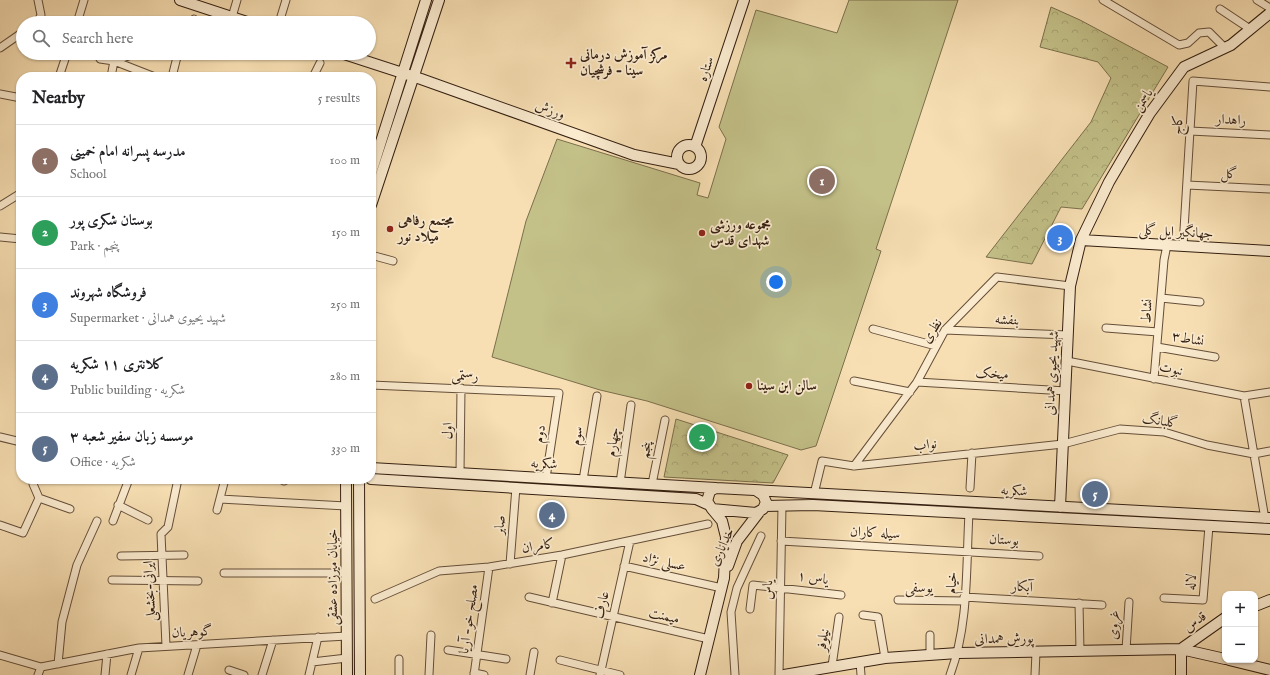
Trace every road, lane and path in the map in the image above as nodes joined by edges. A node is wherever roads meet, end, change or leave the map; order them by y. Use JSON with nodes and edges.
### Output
{"nodes":[{"id":1,"x":38,"y":0,"type":"edge"},
{"id":2,"x":84,"y":0,"type":"edge"},
{"id":3,"x":180,"y":0,"type":"edge"},
{"id":4,"x":237,"y":0,"type":"edge"},
{"id":5,"x":286,"y":0,"type":"edge"},
{"id":6,"x":426,"y":0,"type":"edge"},
{"id":7,"x":439,"y":0,"type":"edge"},
{"id":8,"x":744,"y":0,"type":"edge"},
{"id":9,"x":1257,"y":0,"type":"edge"},
{"id":10,"x":1108,"y":1,"type":"edge"},
{"id":11,"x":1270,"y":8,"type":"edge"},
{"id":12,"x":1220,"y":9,"type":"dead end"},
{"id":13,"x":1270,"y":13,"type":"edge"},
{"id":14,"x":40,"y":16,"type":"edge"},
{"id":15,"x":79,"y":16,"type":"edge"},
{"id":16,"x":229,"y":16,"type":"edge"},
{"id":17,"x":232,"y":16,"type":"edge"},
{"id":18,"x":281,"y":16,"type":"edge"},
{"id":19,"x":1250,"y":29,"type":"junction"},
{"id":20,"x":16,"y":36,"type":"edge"},
{"id":21,"x":0,"y":45,"type":"edge"},
{"id":22,"x":1225,"y":48,"type":"junction"},
{"id":23,"x":65,"y":60,"type":"edge"},
{"id":24,"x":107,"y":60,"type":"edge"},
{"id":25,"x":117,"y":60,"type":"edge"},
{"id":26,"x":176,"y":60,"type":"edge"},
{"id":27,"x":363,"y":60,"type":"edge"},
{"id":28,"x":114,"y":61,"type":"junction"},
{"id":29,"x":320,"y":63,"type":"dead end"},
{"id":30,"x":381,"y":66,"type":"junction"},
{"id":31,"x":61,"y":72,"type":"edge"},
{"id":32,"x":112,"y":72,"type":"edge"},
{"id":33,"x":142,"y":72,"type":"edge"},
{"id":34,"x":173,"y":72,"type":"edge"},
{"id":35,"x":316,"y":72,"type":"edge"},
{"id":36,"x":403,"y":73,"type":"junction"},
{"id":37,"x":413,"y":77,"type":"junction"},
{"id":38,"x":1270,"y":87,"type":"edge"},
{"id":39,"x":0,"y":94,"type":"edge"},
{"id":40,"x":16,"y":97,"type":"edge"},
{"id":41,"x":393,"y":103,"type":"junction"},
{"id":42,"x":1190,"y":131,"type":"junction"},
{"id":43,"x":1270,"y":135,"type":"edge"},
{"id":44,"x":376,"y":145,"type":"edge"},
{"id":45,"x":696,"y":146,"type":"junction"},
{"id":46,"x":679,"y":164,"type":"junction"},
{"id":47,"x":1187,"y":185,"type":"junction"},
{"id":48,"x":1270,"y":189,"type":"edge"},
{"id":49,"x":376,"y":190,"type":"edge"},
{"id":50,"x":16,"y":196,"type":"edge"},
{"id":51,"x":0,"y":206,"type":"edge"},
{"id":52,"x":0,"y":237,"type":"edge"},
{"id":53,"x":16,"y":239,"type":"edge"},
{"id":54,"x":1081,"y":240,"type":"junction"},
{"id":55,"x":1166,"y":245,"type":"junction"},
{"id":56,"x":1183,"y":246,"type":"junction"},
{"id":57,"x":1270,"y":251,"type":"edge"},
{"id":58,"x":376,"y":256,"type":"edge"},
{"id":59,"x":393,"y":261,"type":"dead end"},
{"id":60,"x":1070,"y":286,"type":"junction"},
{"id":61,"x":1161,"y":298,"type":"junction"},
{"id":62,"x":1200,"y":302,"type":"dead end"},
{"id":63,"x":1106,"y":328,"type":"dead end"},
{"id":64,"x":873,"y":329,"type":"dead end"},
{"id":65,"x":944,"y":330,"type":"junction"},
{"id":66,"x":1158,"y":332,"type":"junction"},
{"id":67,"x":1068,"y":335,"type":"junction"},
{"id":68,"x":936,"y":346,"type":"junction"},
{"id":69,"x":1157,"y":347,"type":"junction"},
{"id":70,"x":1215,"y":357,"type":"dead end"},
{"id":71,"x":1067,"y":361,"type":"junction"},
{"id":72,"x":1154,"y":378,"type":"junction"},
{"id":73,"x":854,"y":381,"type":"dead end"},
{"id":74,"x":917,"y":382,"type":"junction"},
{"id":75,"x":376,"y":385,"type":"edge"},
{"id":76,"x":461,"y":388,"type":"junction"},
{"id":77,"x":1066,"y":391,"type":"junction"},
{"id":78,"x":910,"y":392,"type":"junction"},
{"id":79,"x":1270,"y":392,"type":"edge"},
{"id":80,"x":559,"y":393,"type":"joint"},
{"id":81,"x":597,"y":396,"type":"dead end"},
{"id":82,"x":1244,"y":396,"type":"junction"},
{"id":83,"x":631,"y":405,"type":"dead end"},
{"id":84,"x":665,"y":420,"type":"dead end"},
{"id":85,"x":0,"y":437,"type":"edge"},
{"id":86,"x":16,"y":439,"type":"edge"},
{"id":87,"x":1063,"y":444,"type":"junction"},
{"id":88,"x":1270,"y":451,"type":"edge"},
{"id":89,"x":972,"y":454,"type":"junction"},
{"id":90,"x":1254,"y":454,"type":"junction"},
{"id":91,"x":854,"y":466,"type":"junction"},
{"id":92,"x":376,"y":468,"type":"edge"},
{"id":93,"x":460,"y":473,"type":"junction"},
{"id":94,"x":546,"y":478,"type":"junction"},
{"id":95,"x":376,"y":479,"type":"edge"},
{"id":96,"x":583,"y":480,"type":"junction"},
{"id":97,"x":620,"y":483,"type":"junction"},
{"id":98,"x":33,"y":484,"type":"edge"},
{"id":99,"x":127,"y":484,"type":"edge"},
{"id":100,"x":177,"y":484,"type":"edge"},
{"id":101,"x":224,"y":484,"type":"edge"},
{"id":102,"x":346,"y":484,"type":"edge"},
{"id":103,"x":359,"y":484,"type":"edge"},
{"id":104,"x":652,"y":484,"type":"junction"},
{"id":105,"x":516,"y":487,"type":"junction"},
{"id":106,"x":716,"y":488,"type":"junction"},
{"id":107,"x":970,"y":488,"type":"dead end"},
{"id":108,"x":757,"y":491,"type":"junction"},
{"id":109,"x":814,"y":494,"type":"junction"},
{"id":110,"x":39,"y":498,"type":"junction"},
{"id":111,"x":220,"y":499,"type":"junction"},
{"id":112,"x":118,"y":505,"type":"junction"},
{"id":113,"x":782,"y":505,"type":"junction"},
{"id":114,"x":346,"y":506,"type":"junction"},
{"id":115,"x":710,"y":507,"type":"junction"},
{"id":116,"x":1060,"y":507,"type":"junction"},
{"id":117,"x":70,"y":509,"type":"dead end"},
{"id":118,"x":762,"y":509,"type":"junction"},
{"id":119,"x":218,"y":510,"type":"dead end"},
{"id":120,"x":969,"y":513,"type":"junction"},
{"id":121,"x":1267,"y":518,"type":"edge"},
{"id":122,"x":148,"y":520,"type":"dead end"},
{"id":123,"x":97,"y":521,"type":"dead end"},
{"id":124,"x":113,"y":521,"type":"dead end"},
{"id":125,"x":708,"y":524,"type":"dead end"},
{"id":126,"x":0,"y":525,"type":"edge"},
{"id":127,"x":1209,"y":526,"type":"junction"},
{"id":128,"x":1270,"y":529,"type":"edge"},
{"id":129,"x":761,"y":536,"type":"dead end"},
{"id":130,"x":630,"y":541,"type":"junction"},
{"id":131,"x":782,"y":541,"type":"junction"},
{"id":132,"x":967,"y":551,"type":"junction"},
{"id":133,"x":184,"y":555,"type":"dead end"},
{"id":134,"x":562,"y":555,"type":"junction"},
{"id":135,"x":121,"y":556,"type":"dead end"},
{"id":136,"x":161,"y":556,"type":"junction"},
{"id":137,"x":1039,"y":556,"type":"dead end"},
{"id":138,"x":510,"y":564,"type":"junction"},
{"id":139,"x":624,"y":566,"type":"junction"},
{"id":140,"x":489,"y":567,"type":"junction"},
{"id":141,"x":224,"y":572,"type":"dead end"},
{"id":142,"x":347,"y":573,"type":"junction"},
{"id":143,"x":112,"y":580,"type":"dead end"},
{"id":144,"x":162,"y":580,"type":"junction"},
{"id":145,"x":198,"y":581,"type":"dead end"},
{"id":146,"x":723,"y":583,"type":"junction"},
{"id":147,"x":781,"y":587,"type":"junction"},
{"id":148,"x":841,"y":596,"type":"dead end"},
{"id":149,"x":529,"y":597,"type":"dead end"},
{"id":150,"x":375,"y":598,"type":"dead end"},
{"id":151,"x":1164,"y":598,"type":"dead end"},
{"id":152,"x":964,"y":599,"type":"junction"},
{"id":153,"x":898,"y":600,"type":"dead end"},
{"id":154,"x":1270,"y":600,"type":"edge"},
{"id":155,"x":1129,"y":602,"type":"dead end"},
{"id":156,"x":552,"y":603,"type":"junction"},
{"id":157,"x":1079,"y":603,"type":"junction"},
{"id":158,"x":1102,"y":605,"type":"dead end"},
{"id":159,"x":1258,"y":605,"type":"edge"},
{"id":160,"x":750,"y":610,"type":"dead end"},
{"id":161,"x":862,"y":615,"type":"dead end"},
{"id":162,"x":613,"y":617,"type":"junction"},
{"id":163,"x":839,"y":617,"type":"dead end"},
{"id":164,"x":1222,"y":620,"type":"edge"},
{"id":165,"x":431,"y":635,"type":"dead end"},
{"id":166,"x":930,"y":635,"type":"dead end"},
{"id":167,"x":347,"y":636,"type":"junction"},
{"id":168,"x":318,"y":637,"type":"junction"},
{"id":169,"x":709,"y":639,"type":"junction"},
{"id":170,"x":273,"y":640,"type":"junction"},
{"id":171,"x":197,"y":645,"type":"junction"},
{"id":172,"x":166,"y":646,"type":"junction"},
{"id":173,"x":139,"y":648,"type":"junction"},
{"id":174,"x":1181,"y":649,"type":"junction"},
{"id":175,"x":448,"y":650,"type":"dead end"},
{"id":176,"x":1126,"y":650,"type":"junction"},
{"id":177,"x":1080,"y":651,"type":"junction"},
{"id":178,"x":534,"y":652,"type":"dead end"},
{"id":179,"x":1036,"y":652,"type":"junction"},
{"id":180,"x":106,"y":654,"type":"junction"},
{"id":181,"x":958,"y":654,"type":"junction"},
{"id":182,"x":0,"y":655,"type":"edge"},
{"id":183,"x":477,"y":655,"type":"junction"},
{"id":184,"x":930,"y":655,"type":"junction"},
{"id":185,"x":347,"y":658,"type":"junction"},
{"id":186,"x":885,"y":658,"type":"junction"},
{"id":187,"x":1222,"y":658,"type":"edge"},
{"id":188,"x":399,"y":659,"type":"dead end"},
{"id":189,"x":506,"y":659,"type":"dead end"},
{"id":190,"x":560,"y":660,"type":"dead end"},
{"id":191,"x":312,"y":662,"type":"junction"},
{"id":192,"x":860,"y":662,"type":"junction"},
{"id":193,"x":1241,"y":663,"type":"edge"},
{"id":194,"x":58,"y":664,"type":"junction"},
{"id":195,"x":832,"y":666,"type":"junction"},
{"id":196,"x":41,"y":667,"type":"junction"},
{"id":197,"x":229,"y":670,"type":"dead end"},
{"id":198,"x":1270,"y":670,"type":"edge"},
{"id":199,"x":601,"y":672,"type":"edge"},
{"id":200,"x":702,"y":672,"type":"edge"},
{"id":201,"x":474,"y":674,"type":"edge"},
{"id":202,"x":38,"y":675,"type":"edge"},
{"id":203,"x":105,"y":675,"type":"edge"},
{"id":204,"x":131,"y":675,"type":"edge"},
{"id":205,"x":188,"y":675,"type":"edge"},
{"id":206,"x":244,"y":675,"type":"edge"},
{"id":207,"x":262,"y":675,"type":"edge"},
{"id":208,"x":309,"y":675,"type":"edge"},
{"id":209,"x":346,"y":675,"type":"edge"},
{"id":210,"x":360,"y":675,"type":"edge"},
{"id":211,"x":399,"y":675,"type":"edge"},
{"id":212,"x":429,"y":675,"type":"edge"},
{"id":213,"x":484,"y":675,"type":"edge"},
{"id":214,"x":530,"y":675,"type":"edge"},
{"id":215,"x":620,"y":675,"type":"edge"},
{"id":216,"x":736,"y":675,"type":"edge"},
{"id":217,"x":779,"y":675,"type":"edge"},
{"id":218,"x":784,"y":675,"type":"edge"},
{"id":219,"x":861,"y":675,"type":"edge"},
{"id":220,"x":950,"y":675,"type":"edge"},
{"id":221,"x":1035,"y":675,"type":"edge"},
{"id":222,"x":1181,"y":675,"type":"edge"}],
"edges":[{"from":1,"to":14,"type":"street"},
{"from":2,"to":15,"type":"street"},
{"from":3,"to":16,"type":"main road"},
{"from":4,"to":17,"type":"street"},
{"from":5,"to":18,"type":"street"},
{"from":6,"to":36,"type":"main road"},
{"from":7,"to":37,"type":"main road"},
{"from":8,"to":45,"type":"main road","name":"ستاره"},
{"from":9,"to":11,"type":"street"},
{"from":10,"to":22,"type":"street"},
{"from":12,"to":19,"type":"street"},
{"from":13,"to":19,"type":"main road","name":"یاسمن"},
{"from":19,"to":22,"type":"main road","name":"یاسمن"},
{"from":20,"to":21,"type":"street"},
{"from":22,"to":54,"type":"main road","name":"یاسمن"},
{"from":23,"to":31,"type":"street"},
{"from":24,"to":28,"type":"street"},
{"from":25,"to":28,"type":"street"},
{"from":26,"to":34,"type":"street"},
{"from":27,"to":30,"type":"main road","name":"ورزش"},
{"from":28,"to":32,"type":"street"},
{"from":28,"to":33,"type":"street"},
{"from":29,"to":35,"type":"street"},
{"from":30,"to":36,"type":"main road","name":"ورزش"},
{"from":30,"to":41,"type":"main road"},
{"from":36,"to":37,"type":"main road","name":"ورزش"},
{"from":36,"to":41,"type":"main road"},
{"from":37,"to":46,"type":"main road","name":"ورزش"},
{"from":37,"to":49,"type":"main road"},
{"from":38,"to":42,"type":"street","name":"کاج"},
{"from":39,"to":40,"type":"street"},
{"from":41,"to":44,"type":"main road"},
{"from":42,"to":43,"type":"street","name":"راهدار"},
{"from":42,"to":47,"type":"street","name":"کاج"},
{"from":45,"to":46,"type":"main road"},
{"from":45,"to":46,"type":"main road"},
{"from":47,"to":48,"type":"street","name":"گل"},
{"from":47,"to":56,"type":"street","name":"کاج"},
{"from":50,"to":51,"type":"street"},
{"from":52,"to":53,"type":"street"},
{"from":54,"to":55,"type":"main road","name":"جهانگیر ایل گلی"},
{"from":54,"to":60,"type":"main road","name":"شهید یحیوی همدانی"},
{"from":55,"to":56,"type":"main road","name":"جهانگیر ایل گلی"},
{"from":55,"to":61,"type":"street","name":"نشاط"},
{"from":56,"to":57,"type":"main road","name":"جهانگیر ایل گلی"},
{"from":58,"to":59,"type":"street"},
{"from":60,"to":65,"type":"street","name":"نظری"},
{"from":60,"to":67,"type":"main road","name":"شهید یحیوی همدانی"},
{"from":61,"to":62,"type":"street"},
{"from":61,"to":66,"type":"street","name":"نشاط"},
{"from":63,"to":66,"type":"street"},
{"from":64,"to":68,"type":"street"},
{"from":65,"to":67,"type":"street","name":"بنفشه"},
{"from":65,"to":68,"type":"street","name":"نظری"},
{"from":66,"to":69,"type":"street","name":"نشاط"},
{"from":67,"to":71,"type":"main road","name":"شهید یحیوی همدانی"},
{"from":68,"to":74,"type":"street","name":"نظری"},
{"from":69,"to":70,"type":"street","name":"نشاط۳"},
{"from":69,"to":72,"type":"street","name":"نشاط"},
{"from":71,"to":72,"type":"street","name":"نبوت"},
{"from":71,"to":77,"type":"main road","name":"شهید یحیوی همدانی"},
{"from":72,"to":82,"type":"street","name":"نبوت"},
{"from":73,"to":78,"type":"street"},
{"from":74,"to":77,"type":"street","name":"میخک"},
{"from":74,"to":78,"type":"street","name":"نظری"},
{"from":75,"to":76,"type":"street","name":"رستمی"},
{"from":76,"to":80,"type":"street","name":"رستمی"},
{"from":76,"to":93,"type":"street","name":"اول"},
{"from":77,"to":87,"type":"main road","name":"شهید یحیوی همدانی"},
{"from":78,"to":91,"type":"street","name":"نظری"},
{"from":79,"to":82,"type":"street","name":"نبوت"},
{"from":80,"to":94,"type":"street","name":"دوم"},
{"from":81,"to":96,"type":"street","name":"سوم"},
{"from":82,"to":90,"type":"street"},
{"from":83,"to":97,"type":"street","name":"چهارم"},
{"from":84,"to":104,"type":"street","name":"پنجم"},
{"from":85,"to":86,"type":"street"},
{"from":87,"to":89,"type":"street","name":"نواب"},
{"from":87,"to":90,"type":"street","name":"گلبانگ"},
{"from":87,"to":116,"type":"main road","name":"شهید یحیوی همدانی"},
{"from":88,"to":90,"type":"street"},
{"from":89,"to":91,"type":"street","name":"نواب"},
{"from":89,"to":107,"type":"street"},
{"from":90,"to":121,"type":"street"},
{"from":91,"to":109,"type":"street","name":"نواب"},
{"from":92,"to":93,"type":"main road","name":"شکریه"},
{"from":93,"to":94,"type":"main road","name":"شکریه"},
{"from":94,"to":96,"type":"main road","name":"شکریه"},
{"from":95,"to":105,"type":"main road","name":"شکریه"},
{"from":96,"to":97,"type":"main road","name":"شکریه"},
{"from":97,"to":104,"type":"main road","name":"شکریه"},
{"from":98,"to":110,"type":"street"},
{"from":99,"to":112,"type":"street"},
{"from":100,"to":136,"type":"street","name":"ایرانی-بخشعلی"},
{"from":101,"to":111,"type":"street"},
{"from":102,"to":114,"type":"main road","name":"خیابان میرزاده عشقی"},
{"from":103,"to":210,"type":"main road","name":"خیابان میرزاده عشقی"},
{"from":104,"to":106,"type":"main road","name":"شکریه"},
{"from":105,"to":115,"type":"main road","name":"شکریه"},
{"from":105,"to":138,"type":"street","name":"صابر"},
{"from":106,"to":108,"type":"main road","name":"شکریه"},
{"from":106,"to":115,"type":"main road"},
{"from":108,"to":109,"type":"main road","name":"شکریه"},
{"from":108,"to":118,"type":"main road"},
{"from":109,"to":116,"type":"main road","name":"شکریه"},
{"from":110,"to":117,"type":"street"},
{"from":110,"to":126,"type":"street"},
{"from":111,"to":114,"type":"street"},
{"from":111,"to":119,"type":"street"},
{"from":112,"to":122,"type":"street"},
{"from":112,"to":124,"type":"street"},
{"from":113,"to":118,"type":"main road","name":"شکریه"},
{"from":113,"to":120,"type":"main road","name":"شکریه"},
{"from":113,"to":131,"type":"street","name":"یاس"},
{"from":114,"to":142,"type":"main road","name":"خیابان میرزاده عشقی"},
{"from":115,"to":118,"type":"main road","name":"شکریه"},
{"from":115,"to":146,"type":"main road","name":"خدایاری"},
{"from":116,"to":121,"type":"main road","name":"شکریه"},
{"from":118,"to":146,"type":"main road","name":"خدایاری"},
{"from":120,"to":127,"type":"main road","name":"شکریه"},
{"from":120,"to":132,"type":"street","name":"خیام"},
{"from":123,"to":194,"type":"street"},
{"from":125,"to":130,"type":"street","name":"کامران"},
{"from":127,"to":128,"type":"main road","name":"شکریه"},
{"from":127,"to":151,"type":"street","name":"لاله"},
{"from":129,"to":216,"type":"street"},
{"from":130,"to":134,"type":"street","name":"کامران"},
{"from":130,"to":139,"type":"street","name":"عارف"},
{"from":131,"to":132,"type":"street","name":"سیله کاران"},
{"from":131,"to":147,"type":"street","name":"یاس"},
{"from":132,"to":137,"type":"street","name":"بوستان"},
{"from":132,"to":152,"type":"street","name":"خیام"},
{"from":133,"to":136,"type":"street"},
{"from":134,"to":138,"type":"street","name":"کامران"},
{"from":134,"to":156,"type":"street"},
{"from":135,"to":136,"type":"street"},
{"from":136,"to":144,"type":"street","name":"ایرانی-بخشعلی"},
{"from":138,"to":140,"type":"street","name":"کامران"},
{"from":139,"to":146,"type":"street","name":"عسلی نژاد"},
{"from":139,"to":162,"type":"street","name":"عارف"},
{"from":140,"to":150,"type":"street","name":"کامران"},
{"from":140,"to":183,"type":"street","name":"مصلح خو- آریا"},
{"from":141,"to":142,"type":"street"},
{"from":142,"to":167,"type":"main road","name":"خیابان میرزاده عشقی"},
{"from":143,"to":144,"type":"street"},
{"from":144,"to":145,"type":"street"},
{"from":144,"to":172,"type":"street","name":"ایرانی-بخشعلی"},
{"from":146,"to":169,"type":"main road"},
{"from":147,"to":148,"type":"street","name":"یاس ۱"},
{"from":147,"to":160,"type":"street","name":"یاس ۱"},
{"from":147,"to":217,"type":"street","name":"یاس"},
{"from":149,"to":156,"type":"street","name":"میمنت"},
{"from":152,"to":153,"type":"street","name":"یوسفی"},
{"from":152,"to":157,"type":"street","name":"آبکار"},
{"from":152,"to":181,"type":"street","name":"خیام"},
{"from":154,"to":159,"type":"main road"},
{"from":155,"to":176,"type":"street","name":"غروی"},
{"from":156,"to":162,"type":"street","name":"میمنت"},
{"from":157,"to":158,"type":"street","name":"آبکار"},
{"from":157,"to":177,"type":"street"},
{"from":161,"to":186,"type":"street"},
{"from":162,"to":169,"type":"street","name":"میمنت"},
{"from":162,"to":199,"type":"street","name":"عارف"},
{"from":163,"to":195,"type":"street","name":"نیلوفر"},
{"from":164,"to":174,"type":"main road","name":"قدس"},
{"from":165,"to":212,"type":"street"},
{"from":166,"to":184,"type":"street"},
{"from":167,"to":168,"type":"street","name":"گوهریان"},
{"from":167,"to":185,"type":"main road","name":"خیابان میرزاده عشقی"},
{"from":168,"to":170,"type":"street","name":"گوهریان"},
{"from":168,"to":191,"type":"street"},
{"from":169,"to":200,"type":"main road"},
{"from":170,"to":171,"type":"street","name":"گوهریان"},
{"from":170,"to":207,"type":"street"},
{"from":171,"to":172,"type":"street","name":"گوهریان"},
{"from":171,"to":205,"type":"street"},
{"from":172,"to":173,"type":"street","name":"گوهریان"},
{"from":173,"to":180,"type":"street","name":"گوهریان"},
{"from":173,"to":204,"type":"street"},
{"from":174,"to":176,"type":"main road","name":"پورش همدانی"},
{"from":174,"to":187,"type":"main road","name":"پورش همدانی"},
{"from":174,"to":222,"type":"main road"},
{"from":175,"to":183,"type":"street"},
{"from":176,"to":177,"type":"main road","name":"پورش همدانی"},
{"from":177,"to":179,"type":"main road","name":"پورش همدانی"},
{"from":178,"to":214,"type":"street"},
{"from":179,"to":181,"type":"main road","name":"پورش همدانی"},
{"from":179,"to":221,"type":"street"},
{"from":180,"to":194,"type":"street","name":"گوهریان"},
{"from":180,"to":203,"type":"street"},
{"from":181,"to":184,"type":"main road","name":"پورش همدانی"},
{"from":181,"to":220,"type":"street","name":"خیام"},
{"from":182,"to":196,"type":"street","name":"گوهریان"},
{"from":183,"to":189,"type":"street"},
{"from":183,"to":201,"type":"street","name":"مصلح خو- آریا"},
{"from":184,"to":186,"type":"main road","name":"پورش همدانی"},
{"from":185,"to":191,"type":"street"},
{"from":185,"to":209,"type":"main road","name":"خیابان میرزاده عشقی"},
{"from":186,"to":192,"type":"main road","name":"پورش همدانی"},
{"from":188,"to":211,"type":"street"},
{"from":190,"to":199,"type":"street"},
{"from":191,"to":208,"type":"street"},
{"from":192,"to":195,"type":"main road","name":"پورش همدانی"},
{"from":192,"to":219,"type":"street"},
{"from":193,"to":198,"type":"main road"},
{"from":194,"to":196,"type":"street","name":"گوهریان"},
{"from":195,"to":218,"type":"main road","name":"پورش همدانی"},
{"from":196,"to":202,"type":"street"},
{"from":197,"to":206,"type":"street"},
{"from":199,"to":215,"type":"street"},
{"from":201,"to":213,"type":"street"}]}
